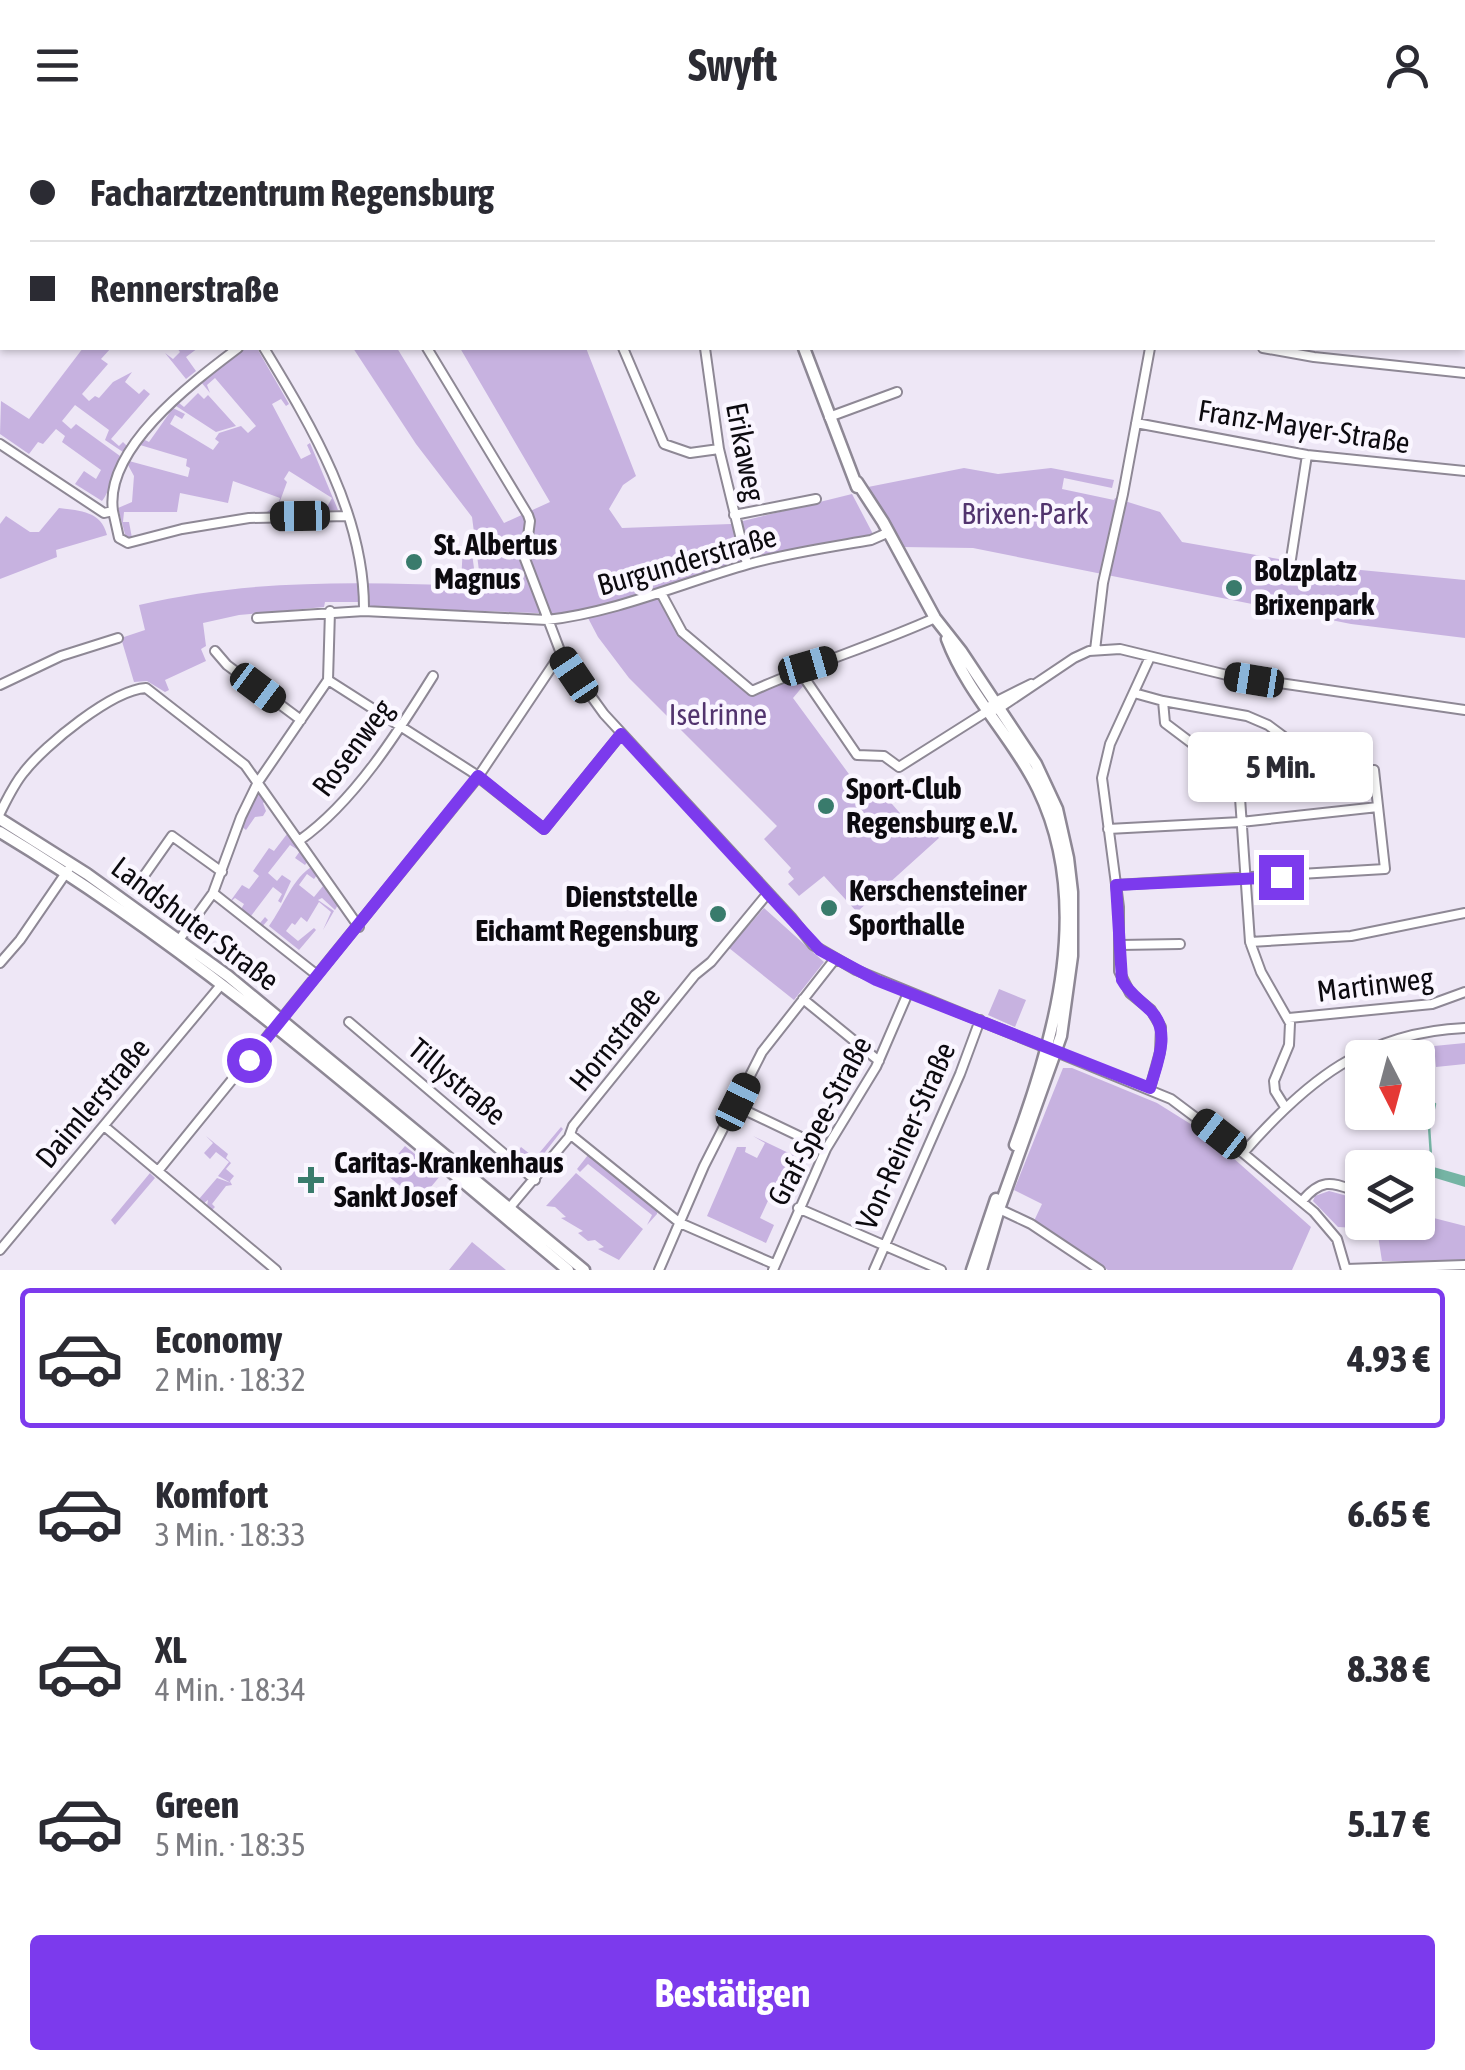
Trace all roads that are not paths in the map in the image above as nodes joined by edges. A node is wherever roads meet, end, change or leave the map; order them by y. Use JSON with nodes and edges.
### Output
{"nodes":[{"id":1,"x":236,"y":350,"type":"edge"},
{"id":2,"x":265,"y":350,"type":"edge"},
{"id":3,"x":428,"y":350,"type":"edge"},
{"id":4,"x":624,"y":350,"type":"edge"},
{"id":5,"x":705,"y":350,"type":"edge"},
{"id":6,"x":805,"y":350,"type":"edge"},
{"id":7,"x":1150,"y":350,"type":"edge"},
{"id":8,"x":1274,"y":350,"type":"edge"},
{"id":9,"x":1465,"y":373,"type":"edge"},
{"id":10,"x":897,"y":392,"type":"dead end"},
{"id":11,"x":829,"y":416,"type":"junction"},
{"id":12,"x":1136,"y":423,"type":"junction"},
{"id":13,"x":0,"y":444,"type":"edge"},
{"id":14,"x":720,"y":449,"type":"junction"},
{"id":15,"x":1307,"y":455,"type":"junction"},
{"id":16,"x":1465,"y":471,"type":"edge"},
{"id":17,"x":816,"y":499,"type":"dead end"},
{"id":18,"x":113,"y":511,"type":"junction"},
{"id":19,"x":734,"y":515,"type":"junction"},
{"id":20,"x":348,"y":516,"type":"junction"},
{"id":21,"x":887,"y":533,"type":"junction"},
{"id":22,"x":1291,"y":559,"type":"dead end"},
{"id":23,"x":747,"y":564,"type":"junction"},
{"id":24,"x":661,"y":593,"type":"junction"},
{"id":25,"x":364,"y":610,"type":"junction"},
{"id":26,"x":330,"y":611,"type":"junction"},
{"id":27,"x":257,"y":618,"type":"dead end"},
{"id":28,"x":935,"y":618,"type":"junction"},
{"id":29,"x":547,"y":620,"type":"junction"},
{"id":30,"x":118,"y":638,"type":"dead end"},
{"id":31,"x":1095,"y":650,"type":"junction"},
{"id":32,"x":215,"y":651,"type":"dead end"},
{"id":33,"x":562,"y":656,"type":"junction"},
{"id":34,"x":1150,"y":657,"type":"junction"},
{"id":35,"x":799,"y":670,"type":"junction"},
{"id":36,"x":433,"y":676,"type":"dead end"},
{"id":37,"x":328,"y":680,"type":"junction"},
{"id":38,"x":0,"y":684,"type":"edge"},
{"id":39,"x":1134,"y":693,"type":"junction"},
{"id":40,"x":1163,"y":701,"type":"junction"},
{"id":41,"x":992,"y":708,"type":"junction"},
{"id":42,"x":1465,"y":710,"type":"edge"},
{"id":43,"x":301,"y":720,"type":"junction"},
{"id":44,"x":401,"y":726,"type":"junction"},
{"id":45,"x":621,"y":734,"type":"junction"},
{"id":46,"x":1238,"y":768,"type":"junction"},
{"id":47,"x":1374,"y":770,"type":"dead end"},
{"id":48,"x":478,"y":776,"type":"junction"},
{"id":49,"x":258,"y":782,"type":"junction"},
{"id":50,"x":1378,"y":807,"type":"junction"},
{"id":51,"x":0,"y":816,"type":"edge"},
{"id":52,"x":1241,"y":822,"type":"junction"},
{"id":53,"x":1108,"y":829,"type":"junction"},
{"id":54,"x":0,"y":832,"type":"edge"},
{"id":55,"x":300,"y":840,"type":"junction"},
{"id":56,"x":69,"y":868,"type":"junction"},
{"id":57,"x":222,"y":872,"type":"junction"},
{"id":58,"x":141,"y":880,"type":"dead end"},
{"id":59,"x":1246,"y":880,"type":"junction"},
{"id":60,"x":1116,"y":885,"type":"junction"},
{"id":61,"x":212,"y":893,"type":"junction"},
{"id":62,"x":768,"y":893,"type":"junction"},
{"id":63,"x":1465,"y":913,"type":"edge"},
{"id":64,"x":359,"y":927,"type":"junction"},
{"id":65,"x":179,"y":940,"type":"junction"},
{"id":66,"x":1250,"y":942,"type":"junction"},
{"id":67,"x":1180,"y":944,"type":"dead end"},
{"id":68,"x":1120,"y":945,"type":"junction"},
{"id":69,"x":835,"y":958,"type":"junction"},
{"id":70,"x":0,"y":963,"type":"edge"},
{"id":71,"x":317,"y":975,"type":"junction"},
{"id":72,"x":221,"y":985,"type":"junction"},
{"id":73,"x":1465,"y":992,"type":"edge"},
{"id":74,"x":908,"y":993,"type":"junction"},
{"id":75,"x":803,"y":999,"type":"junction"},
{"id":76,"x":1289,"y":1018,"type":"junction"},
{"id":77,"x":980,"y":1020,"type":"junction"},
{"id":78,"x":349,"y":1022,"type":"dead end"},
{"id":79,"x":277,"y":1025,"type":"junction"},
{"id":80,"x":1465,"y":1028,"type":"edge"},
{"id":81,"x":1053,"y":1049,"type":"junction"},
{"id":82,"x":879,"y":1061,"type":"junction"},
{"id":83,"x":1150,"y":1088,"type":"junction"},
{"id":84,"x":736,"y":1106,"type":"junction"},
{"id":85,"x":1285,"y":1107,"type":"junction"},
{"id":86,"x":104,"y":1126,"type":"junction"},
{"id":87,"x":572,"y":1135,"type":"junction"},
{"id":88,"x":826,"y":1149,"type":"junction"},
{"id":89,"x":1244,"y":1152,"type":"junction"},
{"id":90,"x":158,"y":1171,"type":"junction"},
{"id":91,"x":535,"y":1180,"type":"junction"},
{"id":92,"x":1345,"y":1189,"type":"edge"},
{"id":93,"x":1302,"y":1201,"type":"junction"},
{"id":94,"x":798,"y":1208,"type":"junction"},
{"id":95,"x":999,"y":1209,"type":"junction"},
{"id":96,"x":506,"y":1212,"type":"junction"},
{"id":97,"x":680,"y":1223,"type":"junction"},
{"id":98,"x":883,"y":1245,"type":"junction"},
{"id":99,"x":0,"y":1250,"type":"edge"},
{"id":100,"x":263,"y":1259,"type":"junction"},
{"id":101,"x":1465,"y":1265,"type":"edge"},
{"id":102,"x":774,"y":1267,"type":"edge"},
{"id":103,"x":1346,"y":1269,"type":"edge"},
{"id":104,"x":254,"y":1270,"type":"edge"},
{"id":105,"x":276,"y":1270,"type":"edge"},
{"id":106,"x":568,"y":1270,"type":"edge"},
{"id":107,"x":584,"y":1270,"type":"edge"},
{"id":108,"x":659,"y":1270,"type":"edge"},
{"id":109,"x":874,"y":1270,"type":"edge"},
{"id":110,"x":941,"y":1270,"type":"edge"},
{"id":111,"x":972,"y":1270,"type":"edge"},
{"id":112,"x":982,"y":1270,"type":"edge"},
{"id":113,"x":1100,"y":1270,"type":"edge"}],
"edges":[{"from":1,"to":18,"type":"street"},
{"from":2,"to":20,"type":"street"},
{"from":3,"to":29,"type":"street"},
{"from":4,"to":14,"type":"street"},
{"from":5,"to":14,"type":"street","name":"Erikaweg"},
{"from":6,"to":11,"type":"street"},
{"from":7,"to":12,"type":"street"},
{"from":8,"to":9,"type":"street"},
{"from":10,"to":11,"type":"street"},
{"from":11,"to":21,"type":"street"},
{"from":12,"to":15,"type":"street","name":"Franz-Mayer-Straße"},
{"from":12,"to":31,"type":"street"},
{"from":13,"to":18,"type":"street"},
{"from":14,"to":19,"type":"street","name":"Erikaweg"},
{"from":15,"to":16,"type":"street","name":"Franz-Mayer-Straße"},
{"from":15,"to":22,"type":"street"},
{"from":17,"to":19,"type":"street"},
{"from":18,"to":20,"type":"street"},
{"from":19,"to":23,"type":"street","name":"Erikaweg"},
{"from":20,"to":25,"type":"street"},
{"from":21,"to":23,"type":"street","name":"Burgunderstraße"},
{"from":21,"to":28,"type":"street"},
{"from":23,"to":24,"type":"street","name":"Burgunderstraße"},
{"from":24,"to":29,"type":"street","name":"Burgunderstraße"},
{"from":24,"to":35,"type":"street"},
{"from":25,"to":26,"type":"street","name":"Burgunderstraße"},
{"from":25,"to":29,"type":"street","name":"Burgunderstraße"},
{"from":26,"to":27,"type":"street","name":"Burgunderstraße"},
{"from":26,"to":37,"type":"street"},
{"from":28,"to":35,"type":"street"},
{"from":28,"to":41,"type":"street"},
{"from":29,"to":33,"type":"street"},
{"from":30,"to":38,"type":"street"},
{"from":31,"to":34,"type":"street"},
{"from":31,"to":41,"type":"street"},
{"from":32,"to":43,"type":"street"},
{"from":33,"to":45,"type":"street"},
{"from":33,"to":48,"type":"street"},
{"from":34,"to":39,"type":"street"},
{"from":34,"to":42,"type":"street"},
{"from":35,"to":41,"type":"street"},
{"from":36,"to":44,"type":"street","name":"Rosenweg"},
{"from":37,"to":43,"type":"street"},
{"from":37,"to":44,"type":"street"},
{"from":39,"to":40,"type":"street"},
{"from":39,"to":53,"type":"street"},
{"from":40,"to":46,"type":"street"},
{"from":40,"to":46,"type":"street"},
{"from":41,"to":81,"type":"street"},
{"from":43,"to":49,"type":"street"},
{"from":44,"to":48,"type":"street"},
{"from":44,"to":55,"type":"street","name":"Rosenweg"},
{"from":45,"to":48,"type":"street"},
{"from":45,"to":62,"type":"street"},
{"from":46,"to":52,"type":"street"},
{"from":47,"to":50,"type":"street"},
{"from":48,"to":64,"type":"street"},
{"from":49,"to":51,"type":"street"},
{"from":49,"to":55,"type":"street"},
{"from":49,"to":57,"type":"street"},
{"from":50,"to":52,"type":"street"},
{"from":50,"to":59,"type":"street"},
{"from":51,"to":56,"type":"street","name":"Landshuter Straße"},
{"from":52,"to":53,"type":"street"},
{"from":52,"to":59,"type":"street"},
{"from":53,"to":60,"type":"street"},
{"from":54,"to":56,"type":"street","name":"Landshuter Straße"},
{"from":55,"to":64,"type":"street"},
{"from":56,"to":65,"type":"street","name":"Landshuter Straße"},
{"from":56,"to":70,"type":"street"},
{"from":56,"to":72,"type":"street","name":"Landshuter Straße"},
{"from":57,"to":58,"type":"street"},
{"from":57,"to":61,"type":"street"},
{"from":59,"to":60,"type":"street"},
{"from":59,"to":66,"type":"street"},
{"from":60,"to":68,"type":"street"},
{"from":61,"to":65,"type":"street"},
{"from":61,"to":71,"type":"street"},
{"from":62,"to":69,"type":"street"},
{"from":62,"to":87,"type":"street","name":"Hornstraße"},
{"from":63,"to":66,"type":"street"},
{"from":64,"to":71,"type":"street"},
{"from":65,"to":79,"type":"street","name":"Landshuter Straße"},
{"from":66,"to":76,"type":"street"},
{"from":67,"to":68,"type":"street"},
{"from":68,"to":83,"type":"street"},
{"from":69,"to":74,"type":"street"},
{"from":69,"to":75,"type":"street"},
{"from":71,"to":79,"type":"street"},
{"from":72,"to":79,"type":"street","name":"Landshuter Straße"},
{"from":72,"to":86,"type":"street","name":"Daimlerstraße"},
{"from":73,"to":76,"type":"street","name":"Martinweg"},
{"from":74,"to":77,"type":"street"},
{"from":74,"to":82,"type":"street","name":"Graf-Spee-Straße"},
{"from":75,"to":82,"type":"street"},
{"from":75,"to":84,"type":"street"},
{"from":76,"to":85,"type":"street"},
{"from":77,"to":81,"type":"street"},
{"from":77,"to":98,"type":"street","name":"Von-Reiner-Straße"},
{"from":78,"to":91,"type":"street","name":"Tillystraße"},
{"from":79,"to":90,"type":"street"},
{"from":79,"to":96,"type":"street","name":"Landshuter Straße"},
{"from":80,"to":85,"type":"street"},
{"from":81,"to":83,"type":"street"},
{"from":81,"to":95,"type":"street"},
{"from":81,"to":111,"type":"street"},
{"from":82,"to":88,"type":"street","name":"Graf-Spee-Straße"},
{"from":83,"to":89,"type":"street"},
{"from":84,"to":88,"type":"street"},
{"from":84,"to":97,"type":"street"},
{"from":85,"to":89,"type":"street"},
{"from":86,"to":90,"type":"street"},
{"from":86,"to":99,"type":"street","name":"Daimlerstraße"},
{"from":87,"to":91,"type":"street","name":"Hornstraße"},
{"from":87,"to":97,"type":"street"},
{"from":88,"to":94,"type":"street","name":"Graf-Spee-Straße"},
{"from":89,"to":93,"type":"street"},
{"from":90,"to":100,"type":"street"},
{"from":91,"to":96,"type":"street","name":"Hornstraße"},
{"from":92,"to":93,"type":"street"},
{"from":93,"to":103,"type":"street"},
{"from":94,"to":98,"type":"street"},
{"from":94,"to":102,"type":"street","name":"Graf-Spee-Straße"},
{"from":95,"to":112,"type":"street"},
{"from":95,"to":113,"type":"street"},
{"from":96,"to":106,"type":"street","name":"Landshuter Straße"},
{"from":96,"to":107,"type":"street","name":"Landshuter Straße"},
{"from":97,"to":102,"type":"street"},
{"from":97,"to":108,"type":"street"},
{"from":98,"to":109,"type":"street","name":"Von-Reiner-Straße"},
{"from":98,"to":110,"type":"street"},
{"from":100,"to":104,"type":"street"},
{"from":100,"to":105,"type":"street"},
{"from":101,"to":103,"type":"street"}]}
